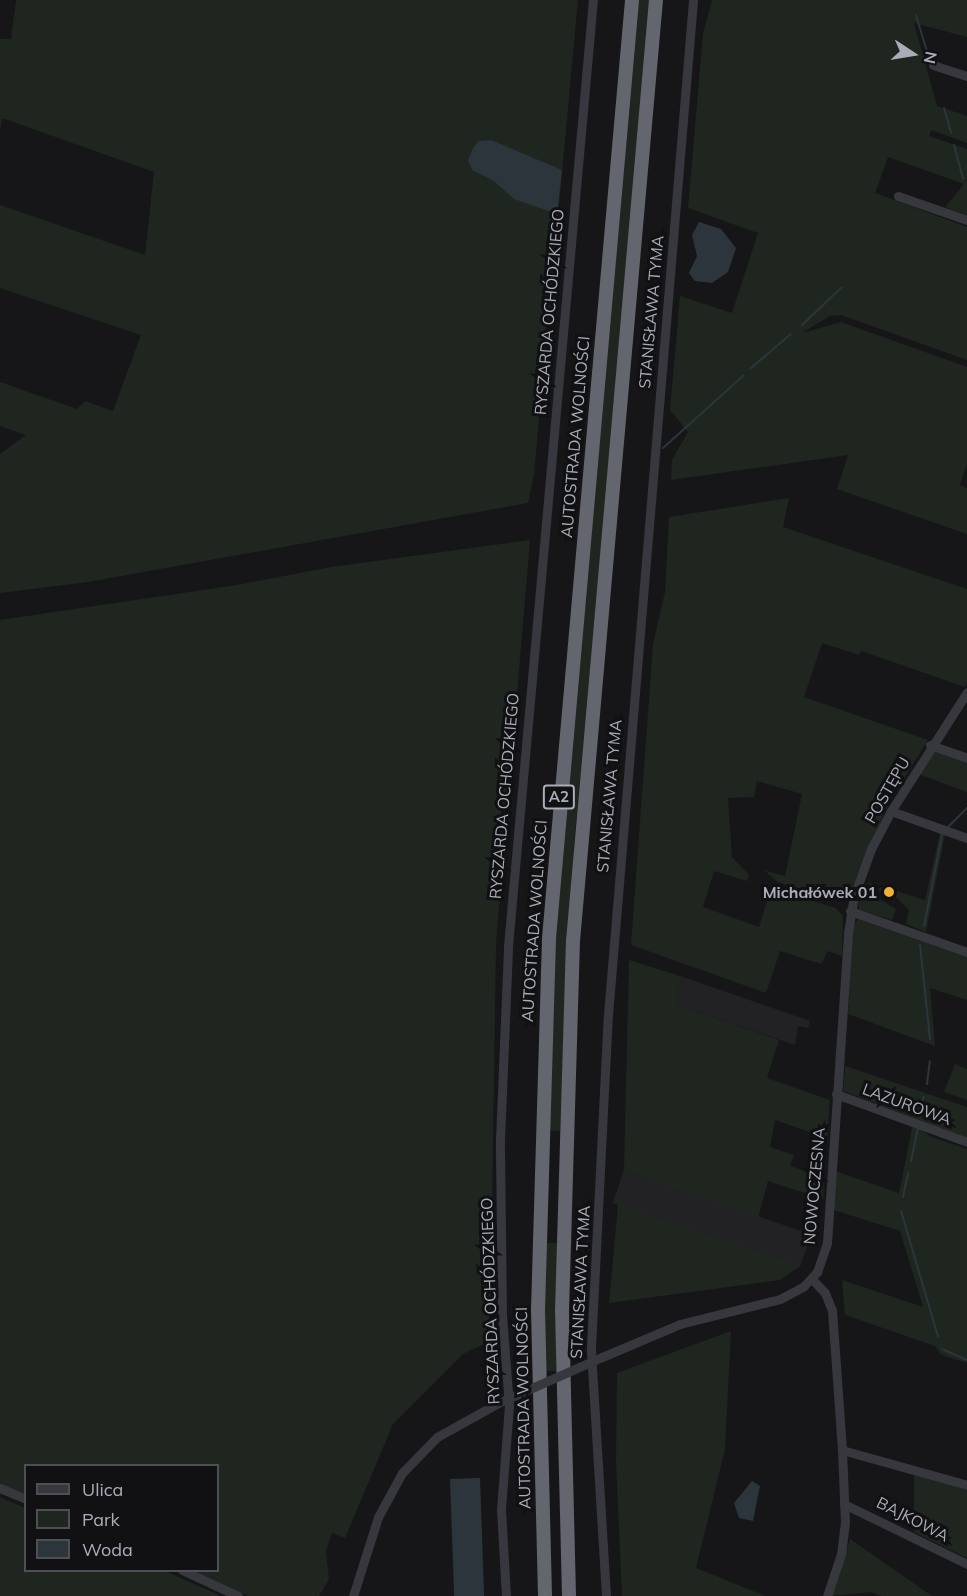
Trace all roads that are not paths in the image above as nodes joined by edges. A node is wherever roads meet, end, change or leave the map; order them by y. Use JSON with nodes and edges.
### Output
{"nodes":[{"id":1,"x":593,"y":0,"type":"edge"},
{"id":2,"x":632,"y":0,"type":"edge"},
{"id":3,"x":656,"y":0,"type":"edge"},
{"id":4,"x":693,"y":0,"type":"edge"},
{"id":5,"x":933,"y":65,"type":"dead end"},
{"id":6,"x":967,"y":76,"type":"edge"},
{"id":7,"x":898,"y":196,"type":"dead end"},
{"id":8,"x":967,"y":220,"type":"edge"},
{"id":9,"x":967,"y":692,"type":"edge"},
{"id":10,"x":930,"y":745,"type":"junction"},
{"id":11,"x":967,"y":758,"type":"edge"},
{"id":12,"x":891,"y":811,"type":"junction"},
{"id":13,"x":967,"y":838,"type":"edge"},
{"id":14,"x":850,"y":911,"type":"junction"},
{"id":15,"x":967,"y":952,"type":"edge"},
{"id":16,"x":836,"y":1094,"type":"junction"},
{"id":17,"x":967,"y":1142,"type":"edge"},
{"id":18,"x":812,"y":1279,"type":"junction"},
{"id":19,"x":842,"y":1450,"type":"junction"},
{"id":20,"x":967,"y":1485,"type":"edge"},
{"id":21,"x":0,"y":1488,"type":"edge"},
{"id":22,"x":24,"y":1498,"type":"edge"},
{"id":23,"x":844,"y":1504,"type":"junction"},
{"id":24,"x":967,"y":1564,"type":"edge"},
{"id":25,"x":186,"y":1572,"type":"edge"},
{"id":26,"x":238,"y":1596,"type":"edge"},
{"id":27,"x":353,"y":1596,"type":"edge"},
{"id":28,"x":506,"y":1596,"type":"edge"},
{"id":29,"x":544,"y":1596,"type":"edge"},
{"id":30,"x":569,"y":1596,"type":"edge"},
{"id":31,"x":606,"y":1596,"type":"edge"},
{"id":32,"x":827,"y":1596,"type":"edge"}],
"edges":[{"from":1,"to":28,"type":"street","name":"RYSZARDA OCHÓDZKIEGO"},
{"from":2,"to":29,"type":"highway","name":"AUTOSTRADA WOLNOŚCI","number":"A2"},
{"from":3,"to":30,"type":"highway","number":"A2"},
{"from":4,"to":31,"type":"street","name":"STANISŁAWA TYMA"},
{"from":5,"to":6,"type":"street"},
{"from":7,"to":8,"type":"street"},
{"from":9,"to":10,"type":"street","name":"POSTĘPU"},
{"from":10,"to":11,"type":"street"},
{"from":10,"to":12,"type":"street","name":"POSTĘPU"},
{"from":12,"to":13,"type":"street"},
{"from":12,"to":14,"type":"street","name":"POSTĘPU"},
{"from":14,"to":15,"type":"street"},
{"from":14,"to":16,"type":"street","name":"NOWOCZESNA"},
{"from":16,"to":17,"type":"street","name":"LAZUROWA"},
{"from":16,"to":18,"type":"street","name":"NOWOCZESNA"},
{"from":18,"to":19,"type":"street"},
{"from":18,"to":27,"type":"street","bridge":true},
{"from":19,"to":20,"type":"street"},
{"from":19,"to":23,"type":"street"},
{"from":21,"to":22,"type":"street"},
{"from":23,"to":24,"type":"street","name":"BAJKOWA"},
{"from":23,"to":32,"type":"street"},
{"from":25,"to":26,"type":"street"}]}
